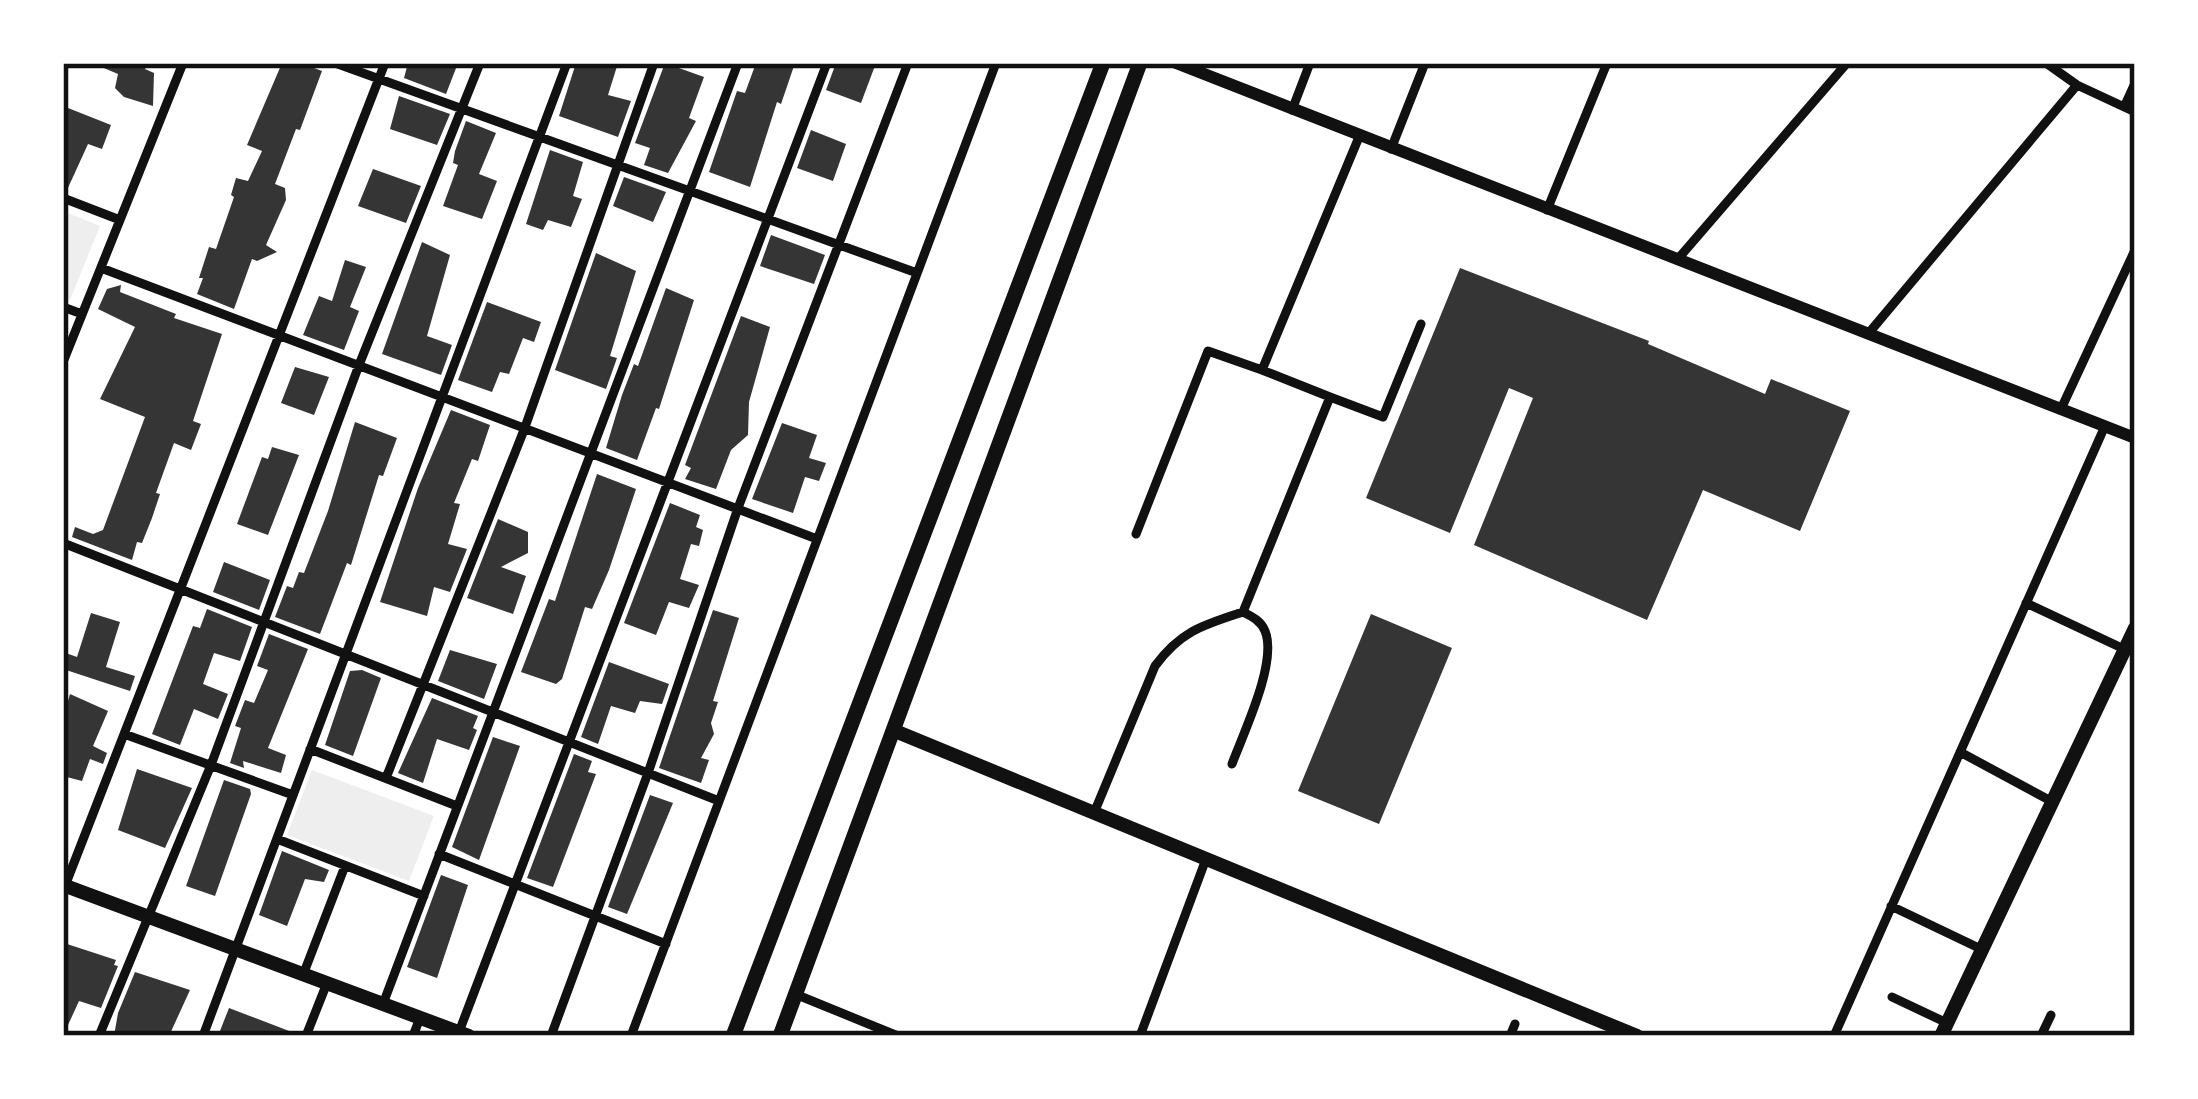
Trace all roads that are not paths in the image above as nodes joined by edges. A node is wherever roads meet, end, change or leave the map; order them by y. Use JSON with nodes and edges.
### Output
{"nodes":[{"id":1,"x":183,"y":63,"type":"edge"},
{"id":2,"x":335,"y":63,"type":"edge"},
{"id":3,"x":386,"y":63,"type":"edge"},
{"id":4,"x":480,"y":63,"type":"edge"},
{"id":5,"x":567,"y":63,"type":"edge"},
{"id":6,"x":654,"y":63,"type":"edge"},
{"id":7,"x":738,"y":63,"type":"edge"},
{"id":8,"x":827,"y":63,"type":"edge"},
{"id":9,"x":908,"y":63,"type":"edge"},
{"id":10,"x":996,"y":63,"type":"edge"},
{"id":11,"x":1140,"y":63,"type":"edge"},
{"id":12,"x":1175,"y":63,"type":"edge"},
{"id":13,"x":1310,"y":63,"type":"edge"},
{"id":14,"x":1425,"y":63,"type":"edge"},
{"id":15,"x":1607,"y":63,"type":"edge"},
{"id":16,"x":1618,"y":63,"type":"edge"},
{"id":17,"x":1847,"y":63,"type":"edge"},
{"id":18,"x":2047,"y":63,"type":"edge"},
{"id":19,"x":1100,"y":65,"type":"edge"},
{"id":20,"x":379,"y":79,"type":"junction"},
{"id":21,"x":2135,"y":83,"type":"edge"},
{"id":22,"x":1599,"y":84,"type":"junction"},
{"id":23,"x":2077,"y":85,"type":"junction"},
{"id":24,"x":2124,"y":107,"type":"junction"},
{"id":25,"x":463,"y":110,"type":"junction"},
{"id":26,"x":1292,"y":110,"type":"junction"},
{"id":27,"x":2135,"y":112,"type":"edge"},
{"id":28,"x":538,"y":136,"type":"junction"},
{"id":29,"x":1359,"y":136,"type":"junction"},
{"id":30,"x":1391,"y":149,"type":"junction"},
{"id":31,"x":616,"y":164,"type":"junction"},
{"id":32,"x":690,"y":191,"type":"junction"},
{"id":33,"x":63,"y":198,"type":"edge"},
{"id":34,"x":1547,"y":210,"type":"junction"},
{"id":35,"x":120,"y":220,"type":"junction"},
{"id":36,"x":770,"y":220,"type":"junction"},
{"id":37,"x":837,"y":244,"type":"junction"},
{"id":38,"x":2135,"y":250,"type":"edge"},
{"id":39,"x":1677,"y":260,"type":"junction"},
{"id":40,"x":100,"y":268,"type":"junction"},
{"id":41,"x":917,"y":273,"type":"junction"},
{"id":42,"x":63,"y":307,"type":"edge"},
{"id":43,"x":82,"y":314,"type":"junction"},
{"id":44,"x":1421,"y":324,"type":"dead end"},
{"id":45,"x":1868,"y":334,"type":"junction"},
{"id":46,"x":279,"y":336,"type":"junction"},
{"id":47,"x":63,"y":362,"type":"edge"},
{"id":48,"x":359,"y":365,"type":"junction"},
{"id":49,"x":1262,"y":370,"type":"junction"},
{"id":50,"x":1330,"y":397,"type":"junction"},
{"id":51,"x":440,"y":398,"type":"junction"},
{"id":52,"x":2061,"y":409,"type":"junction"},
{"id":53,"x":2105,"y":426,"type":"junction"},
{"id":54,"x":524,"y":430,"type":"junction"},
{"id":55,"x":2135,"y":438,"type":"edge"},
{"id":56,"x":590,"y":454,"type":"junction"},
{"id":57,"x":667,"y":481,"type":"junction"},
{"id":58,"x":738,"y":508,"type":"junction"},
{"id":59,"x":1136,"y":534,"type":"dead end"},
{"id":60,"x":817,"y":539,"type":"junction"},
{"id":61,"x":63,"y":542,"type":"edge"},
{"id":62,"x":181,"y":589,"type":"junction"},
{"id":63,"x":2026,"y":603,"type":"junction"},
{"id":64,"x":1244,"y":612,"type":"junction"},
{"id":65,"x":263,"y":621,"type":"junction"},
{"id":66,"x":2135,"y":628,"type":"edge"},
{"id":67,"x":2124,"y":650,"type":"junction"},
{"id":68,"x":345,"y":654,"type":"junction"},
{"id":69,"x":421,"y":684,"type":"junction"},
{"id":70,"x":493,"y":712,"type":"junction"},
{"id":71,"x":895,"y":731,"type":"junction"},
{"id":72,"x":124,"y":734,"type":"junction"},
{"id":73,"x":569,"y":742,"type":"junction"},
{"id":74,"x":310,"y":749,"type":"junction"},
{"id":75,"x":1960,"y":752,"type":"junction"},
{"id":76,"x":1232,"y":764,"type":"dead end"},
{"id":77,"x":211,"y":765,"type":"junction"},
{"id":78,"x":648,"y":773,"type":"junction"},
{"id":79,"x":386,"y":778,"type":"junction"},
{"id":80,"x":293,"y":795,"type":"junction"},
{"id":81,"x":719,"y":801,"type":"junction"},
{"id":82,"x":2051,"y":801,"type":"junction"},
{"id":83,"x":458,"y":806,"type":"junction"},
{"id":84,"x":1094,"y":813,"type":"junction"},
{"id":85,"x":277,"y":839,"type":"junction"},
{"id":86,"x":439,"y":854,"type":"junction"},
{"id":87,"x":1206,"y":859,"type":"junction"},
{"id":88,"x":345,"y":866,"type":"junction"},
{"id":89,"x":515,"y":884,"type":"junction"},
{"id":90,"x":64,"y":887,"type":"edge"},
{"id":91,"x":424,"y":896,"type":"junction"},
{"id":92,"x":1892,"y":906,"type":"junction"},
{"id":93,"x":148,"y":916,"type":"junction"},
{"id":94,"x":596,"y":916,"type":"junction"},
{"id":95,"x":666,"y":944,"type":"junction"},
{"id":96,"x":236,"y":949,"type":"junction"},
{"id":97,"x":1981,"y":949,"type":"junction"},
{"id":98,"x":303,"y":975,"type":"junction"},
{"id":99,"x":327,"y":983,"type":"junction"},
{"id":100,"x":796,"y":994,"type":"junction"},
{"id":101,"x":1892,"y":998,"type":"dead end"},
{"id":102,"x":383,"y":1004,"type":"junction"},
{"id":103,"x":2051,"y":1015,"type":"dead end"},
{"id":104,"x":420,"y":1018,"type":"junction"},
{"id":105,"x":1515,"y":1024,"type":"dead end"},
{"id":106,"x":1944,"y":1029,"type":"edge"},
{"id":107,"x":464,"y":1034,"type":"edge"},
{"id":108,"x":99,"y":1036,"type":"edge"},
{"id":109,"x":203,"y":1036,"type":"edge"},
{"id":110,"x":306,"y":1036,"type":"edge"},
{"id":111,"x":413,"y":1036,"type":"edge"},
{"id":112,"x":551,"y":1036,"type":"edge"},
{"id":113,"x":631,"y":1036,"type":"edge"},
{"id":114,"x":734,"y":1036,"type":"edge"},
{"id":115,"x":780,"y":1036,"type":"edge"},
{"id":116,"x":898,"y":1036,"type":"edge"},
{"id":117,"x":1140,"y":1036,"type":"edge"},
{"id":118,"x":1510,"y":1036,"type":"edge"},
{"id":119,"x":1637,"y":1036,"type":"edge"},
{"id":120,"x":1834,"y":1036,"type":"edge"},
{"id":121,"x":2041,"y":1036,"type":"edge"}],
"edges":[{"from":1,"to":35,"type":"street"},
{"from":2,"to":20,"type":"street"},
{"from":3,"to":20,"type":"street"},
{"from":4,"to":25,"type":"street"},
{"from":5,"to":28,"type":"street"},
{"from":6,"to":31,"type":"street"},
{"from":7,"to":32,"type":"street"},
{"from":8,"to":36,"type":"street"},
{"from":9,"to":37,"type":"street"},
{"from":10,"to":41,"type":"street"},
{"from":11,"to":71,"type":"main road"},
{"from":12,"to":26,"type":"street"},
{"from":13,"to":26,"type":"street"},
{"from":14,"to":30,"type":"street"},
{"from":15,"to":22,"type":"street"},
{"from":16,"to":22,"type":"street"},
{"from":17,"to":39,"type":"street"},
{"from":18,"to":23,"type":"street"},
{"from":19,"to":114,"type":"main road"},
{"from":20,"to":25,"type":"street"},
{"from":20,"to":46,"type":"street"},
{"from":21,"to":24,"type":"street"},
{"from":22,"to":34,"type":"street"},
{"from":23,"to":24,"type":"street"},
{"from":23,"to":45,"type":"street"},
{"from":24,"to":27,"type":"street"},
{"from":25,"to":28,"type":"street"},
{"from":25,"to":48,"type":"street"},
{"from":26,"to":29,"type":"street"},
{"from":28,"to":31,"type":"street"},
{"from":28,"to":51,"type":"street"},
{"from":29,"to":30,"type":"street"},
{"from":29,"to":49,"type":"street"},
{"from":30,"to":34,"type":"street"},
{"from":31,"to":32,"type":"street"},
{"from":31,"to":54,"type":"street"},
{"from":32,"to":36,"type":"street"},
{"from":32,"to":56,"type":"street"},
{"from":33,"to":35,"type":"street"},
{"from":34,"to":39,"type":"street"},
{"from":35,"to":40,"type":"street"},
{"from":36,"to":37,"type":"street"},
{"from":36,"to":57,"type":"street"},
{"from":37,"to":41,"type":"street"},
{"from":37,"to":58,"type":"street"},
{"from":38,"to":52,"type":"street"},
{"from":39,"to":45,"type":"street"},
{"from":40,"to":43,"type":"street"},
{"from":40,"to":46,"type":"street"},
{"from":41,"to":60,"type":"street"},
{"from":42,"to":43,"type":"street"},
{"from":43,"to":47,"type":"street"},
{"from":44,"to":50,"type":"street"},
{"from":45,"to":52,"type":"street"},
{"from":46,"to":48,"type":"street"},
{"from":46,"to":62,"type":"street"},
{"from":48,"to":51,"type":"street"},
{"from":48,"to":65,"type":"street"},
{"from":49,"to":50,"type":"street"},
{"from":49,"to":59,"type":"street"},
{"from":50,"to":64,"type":"street"},
{"from":51,"to":54,"type":"street"},
{"from":51,"to":68,"type":"street"},
{"from":52,"to":53,"type":"street"},
{"from":53,"to":55,"type":"street"},
{"from":53,"to":63,"type":"street"},
{"from":54,"to":56,"type":"street"},
{"from":54,"to":69,"type":"street"},
{"from":56,"to":57,"type":"street"},
{"from":56,"to":70,"type":"street"},
{"from":57,"to":58,"type":"street"},
{"from":57,"to":73,"type":"street"},
{"from":58,"to":60,"type":"street"},
{"from":58,"to":78,"type":"street"},
{"from":60,"to":81,"type":"street"},
{"from":61,"to":62,"type":"street"},
{"from":62,"to":65,"type":"street"},
{"from":62,"to":72,"type":"street"},
{"from":63,"to":67,"type":"street"},
{"from":63,"to":75,"type":"street"},
{"from":64,"to":76,"type":"street"},
{"from":64,"to":84,"type":"street"},
{"from":65,"to":68,"type":"street"},
{"from":65,"to":77,"type":"street"},
{"from":66,"to":67,"type":"main road"},
{"from":67,"to":82,"type":"main road"},
{"from":68,"to":69,"type":"street"},
{"from":68,"to":74,"type":"street"},
{"from":69,"to":70,"type":"street"},
{"from":69,"to":79,"type":"street"},
{"from":70,"to":73,"type":"street"},
{"from":70,"to":83,"type":"street"},
{"from":71,"to":84,"type":"main road"},
{"from":71,"to":100,"type":"main road"},
{"from":72,"to":77,"type":"street"},
{"from":72,"to":90,"type":"street"},
{"from":73,"to":78,"type":"street"},
{"from":73,"to":89,"type":"street"},
{"from":74,"to":79,"type":"street"},
{"from":74,"to":80,"type":"street"},
{"from":75,"to":82,"type":"street"},
{"from":75,"to":92,"type":"street"},
{"from":77,"to":80,"type":"street"},
{"from":77,"to":93,"type":"street"},
{"from":78,"to":81,"type":"street"},
{"from":78,"to":94,"type":"street"},
{"from":79,"to":83,"type":"street"},
{"from":80,"to":85,"type":"street"},
{"from":81,"to":95,"type":"street"},
{"from":82,"to":97,"type":"main road"},
{"from":83,"to":86,"type":"street"},
{"from":84,"to":87,"type":"main road"},
{"from":85,"to":88,"type":"street"},
{"from":85,"to":96,"type":"street"},
{"from":86,"to":89,"type":"street"},
{"from":86,"to":91,"type":"street"},
{"from":87,"to":117,"type":"street"},
{"from":87,"to":119,"type":"main road"},
{"from":88,"to":91,"type":"street"},
{"from":88,"to":98,"type":"street"},
{"from":89,"to":94,"type":"street"},
{"from":89,"to":107,"type":"street"},
{"from":90,"to":93,"type":"main road"},
{"from":91,"to":102,"type":"street"},
{"from":92,"to":97,"type":"street"},
{"from":92,"to":120,"type":"street"},
{"from":93,"to":96,"type":"main road"},
{"from":93,"to":108,"type":"street"},
{"from":94,"to":95,"type":"street"},
{"from":94,"to":112,"type":"street"},
{"from":95,"to":113,"type":"street"},
{"from":96,"to":98,"type":"main road"},
{"from":96,"to":109,"type":"street"},
{"from":97,"to":106,"type":"main road"},
{"from":98,"to":99,"type":"main road"},
{"from":99,"to":102,"type":"main road"},
{"from":99,"to":110,"type":"street"},
{"from":100,"to":115,"type":"main road"},
{"from":100,"to":116,"type":"street"},
{"from":101,"to":106,"type":"street"},
{"from":102,"to":104,"type":"main road"},
{"from":103,"to":121,"type":"street"},
{"from":104,"to":107,"type":"main road"},
{"from":104,"to":111,"type":"street"},
{"from":105,"to":118,"type":"street"}]}
